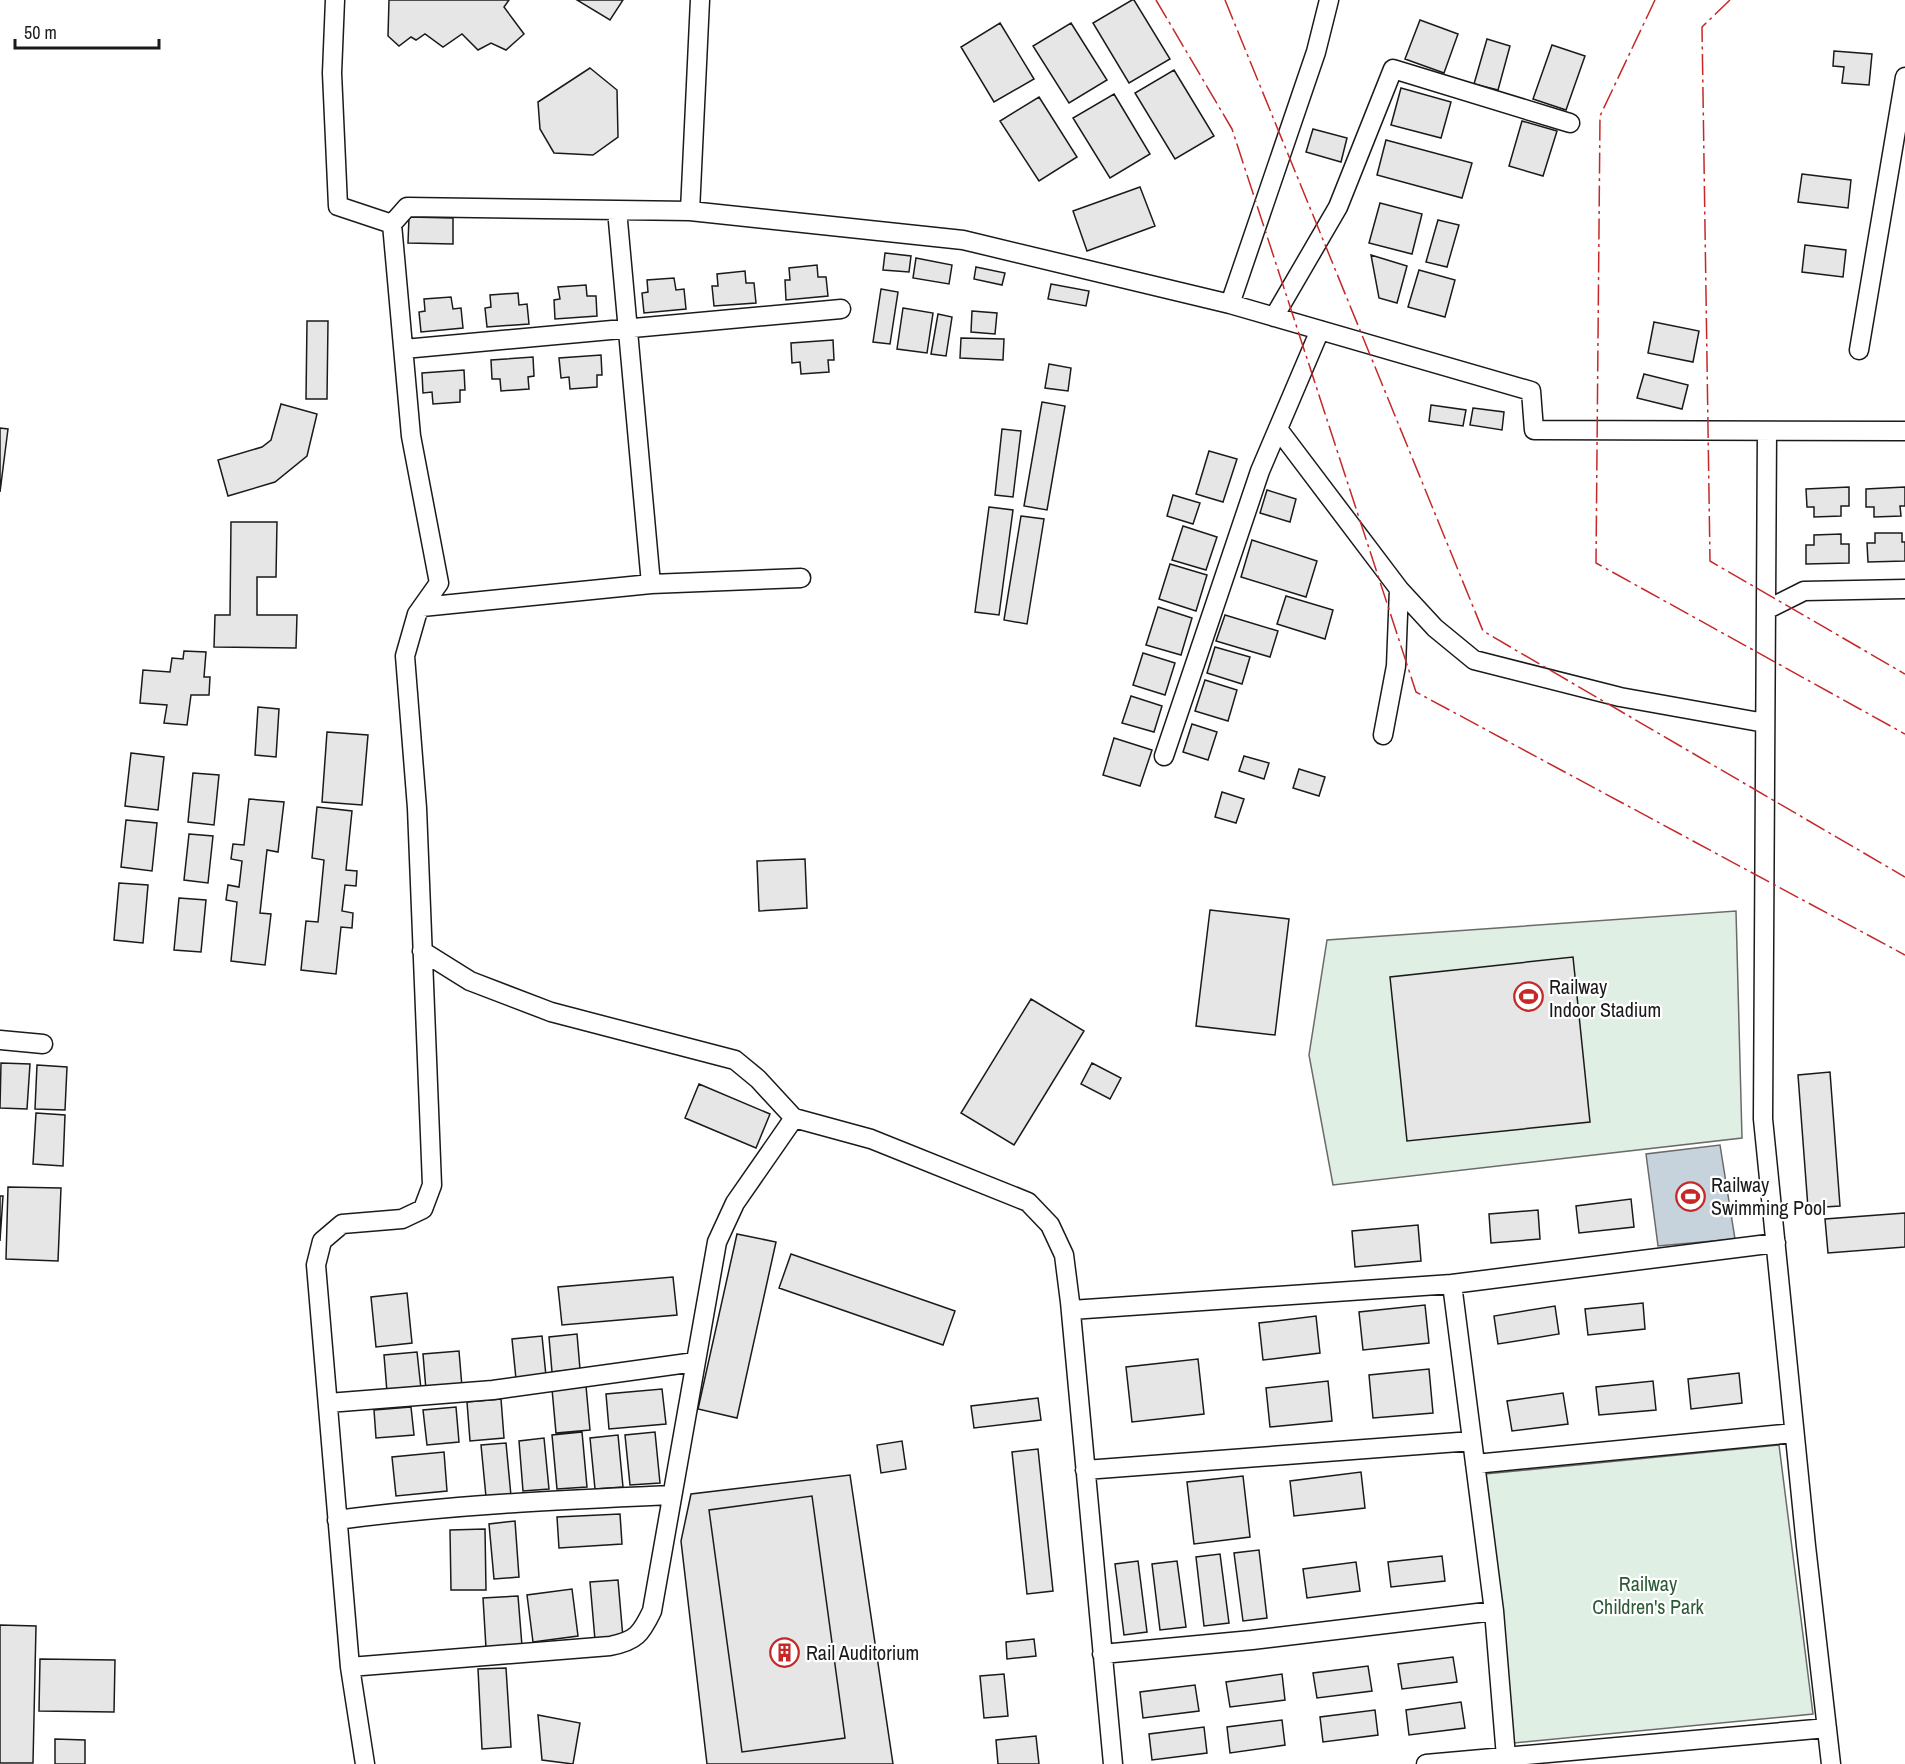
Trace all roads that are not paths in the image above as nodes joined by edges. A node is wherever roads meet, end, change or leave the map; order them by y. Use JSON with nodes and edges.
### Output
{"nodes":[{"id":1,"x":335,"y":0,"type":"edge"},
{"id":2,"x":700,"y":0,"type":"edge"},
{"id":3,"x":1329,"y":0,"type":"edge"},
{"id":4,"x":1905,"y":76,"type":"edge"},
{"id":5,"x":1570,"y":123,"type":"dead end"},
{"id":6,"x":617,"y":210,"type":"junction"},
{"id":7,"x":690,"y":211,"type":"junction"},
{"id":8,"x":392,"y":224,"type":"junction"},
{"id":9,"x":1230,"y":304,"type":"junction"},
{"id":10,"x":841,"y":309,"type":"dead end"},
{"id":11,"x":1274,"y":317,"type":"junction"},
{"id":12,"x":628,"y":329,"type":"junction"},
{"id":13,"x":1320,"y":330,"type":"junction"},
{"id":14,"x":404,"y":349,"type":"junction"},
{"id":15,"x":1859,"y":350,"type":"dead end"},
{"id":16,"x":1278,"y":429,"type":"junction"},
{"id":17,"x":1767,"y":431,"type":"junction"},
{"id":18,"x":1905,"y":431,"type":"edge"},
{"id":19,"x":801,"y":578,"type":"dead end"},
{"id":20,"x":651,"y":584,"type":"junction"},
{"id":21,"x":1400,"y":589,"type":"junction"},
{"id":22,"x":1905,"y":589,"type":"edge"},
{"id":23,"x":422,"y":607,"type":"junction"},
{"id":24,"x":1766,"y":610,"type":"junction"},
{"id":25,"x":1765,"y":723,"type":"junction"},
{"id":26,"x":1383,"y":735,"type":"dead end"},
{"id":27,"x":1164,"y":756,"type":"dead end"},
{"id":28,"x":422,"y":951,"type":"junction"},
{"id":29,"x":0,"y":1040,"type":"edge"},
{"id":30,"x":43,"y":1044,"type":"dead end"},
{"id":31,"x":794,"y":1118,"type":"junction"},
{"id":32,"x":1776,"y":1243,"type":"junction"},
{"id":33,"x":1452,"y":1284,"type":"junction"},
{"id":34,"x":1071,"y":1310,"type":"junction"},
{"id":35,"x":695,"y":1362,"type":"junction"},
{"id":36,"x":328,"y":1403,"type":"junction"},
{"id":37,"x":1794,"y":1433,"type":"junction"},
{"id":38,"x":1472,"y":1441,"type":"junction"},
{"id":39,"x":1475,"y":1464,"type":"junction"},
{"id":40,"x":1085,"y":1470,"type":"junction"},
{"id":41,"x":671,"y":1495,"type":"junction"},
{"id":42,"x":337,"y":1520,"type":"junction"},
{"id":43,"x":1494,"y":1611,"type":"junction"},
{"id":44,"x":1102,"y":1654,"type":"junction"},
{"id":45,"x":351,"y":1667,"type":"junction"},
{"id":46,"x":1827,"y":1728,"type":"junction"},
{"id":47,"x":1506,"y":1757,"type":"junction"},
{"id":48,"x":365,"y":1764,"type":"edge"},
{"id":49,"x":1113,"y":1764,"type":"edge"},
{"id":50,"x":1426,"y":1764,"type":"edge"},
{"id":51,"x":1831,"y":1764,"type":"edge"}],
"edges":[{"from":1,"to":8,"type":"street"},
{"from":2,"to":7,"type":"street"},
{"from":3,"to":9,"type":"street"},
{"from":4,"to":15,"type":"street"},
{"from":5,"to":11,"type":"street"},
{"from":6,"to":7,"type":"street"},
{"from":6,"to":8,"type":"street"},
{"from":6,"to":12,"type":"street"},
{"from":7,"to":9,"type":"street"},
{"from":8,"to":14,"type":"street"},
{"from":9,"to":11,"type":"street"},
{"from":10,"to":12,"type":"street"},
{"from":11,"to":13,"type":"street"},
{"from":12,"to":14,"type":"street"},
{"from":12,"to":20,"type":"street"},
{"from":13,"to":16,"type":"street"},
{"from":13,"to":17,"type":"street"},
{"from":14,"to":23,"type":"street"},
{"from":16,"to":21,"type":"street"},
{"from":16,"to":27,"type":"street"},
{"from":17,"to":18,"type":"street"},
{"from":17,"to":24,"type":"street"},
{"from":19,"to":20,"type":"street"},
{"from":20,"to":23,"type":"street"},
{"from":21,"to":25,"type":"street"},
{"from":21,"to":26,"type":"street"},
{"from":22,"to":24,"type":"street"},
{"from":23,"to":28,"type":"street"},
{"from":24,"to":25,"type":"street"},
{"from":25,"to":32,"type":"street"},
{"from":28,"to":31,"type":"street"},
{"from":28,"to":36,"type":"street"},
{"from":29,"to":30,"type":"street"},
{"from":31,"to":34,"type":"street"},
{"from":31,"to":35,"type":"street"},
{"from":32,"to":33,"type":"street"},
{"from":32,"to":37,"type":"street"},
{"from":33,"to":34,"type":"street"},
{"from":33,"to":38,"type":"street"},
{"from":34,"to":40,"type":"street"},
{"from":35,"to":36,"type":"street"},
{"from":35,"to":41,"type":"street"},
{"from":36,"to":42,"type":"street"},
{"from":37,"to":39,"type":"street"},
{"from":37,"to":46,"type":"street"},
{"from":38,"to":39,"type":"street"},
{"from":38,"to":40,"type":"street"},
{"from":39,"to":43,"type":"street"},
{"from":40,"to":44,"type":"street"},
{"from":41,"to":42,"type":"street"},
{"from":41,"to":45,"type":"street"},
{"from":42,"to":45,"type":"street"},
{"from":43,"to":44,"type":"street"},
{"from":43,"to":47,"type":"street"},
{"from":44,"to":49,"type":"street"},
{"from":45,"to":48,"type":"street"},
{"from":46,"to":47,"type":"street"},
{"from":46,"to":51,"type":"street"},
{"from":47,"to":50,"type":"street"}]}
